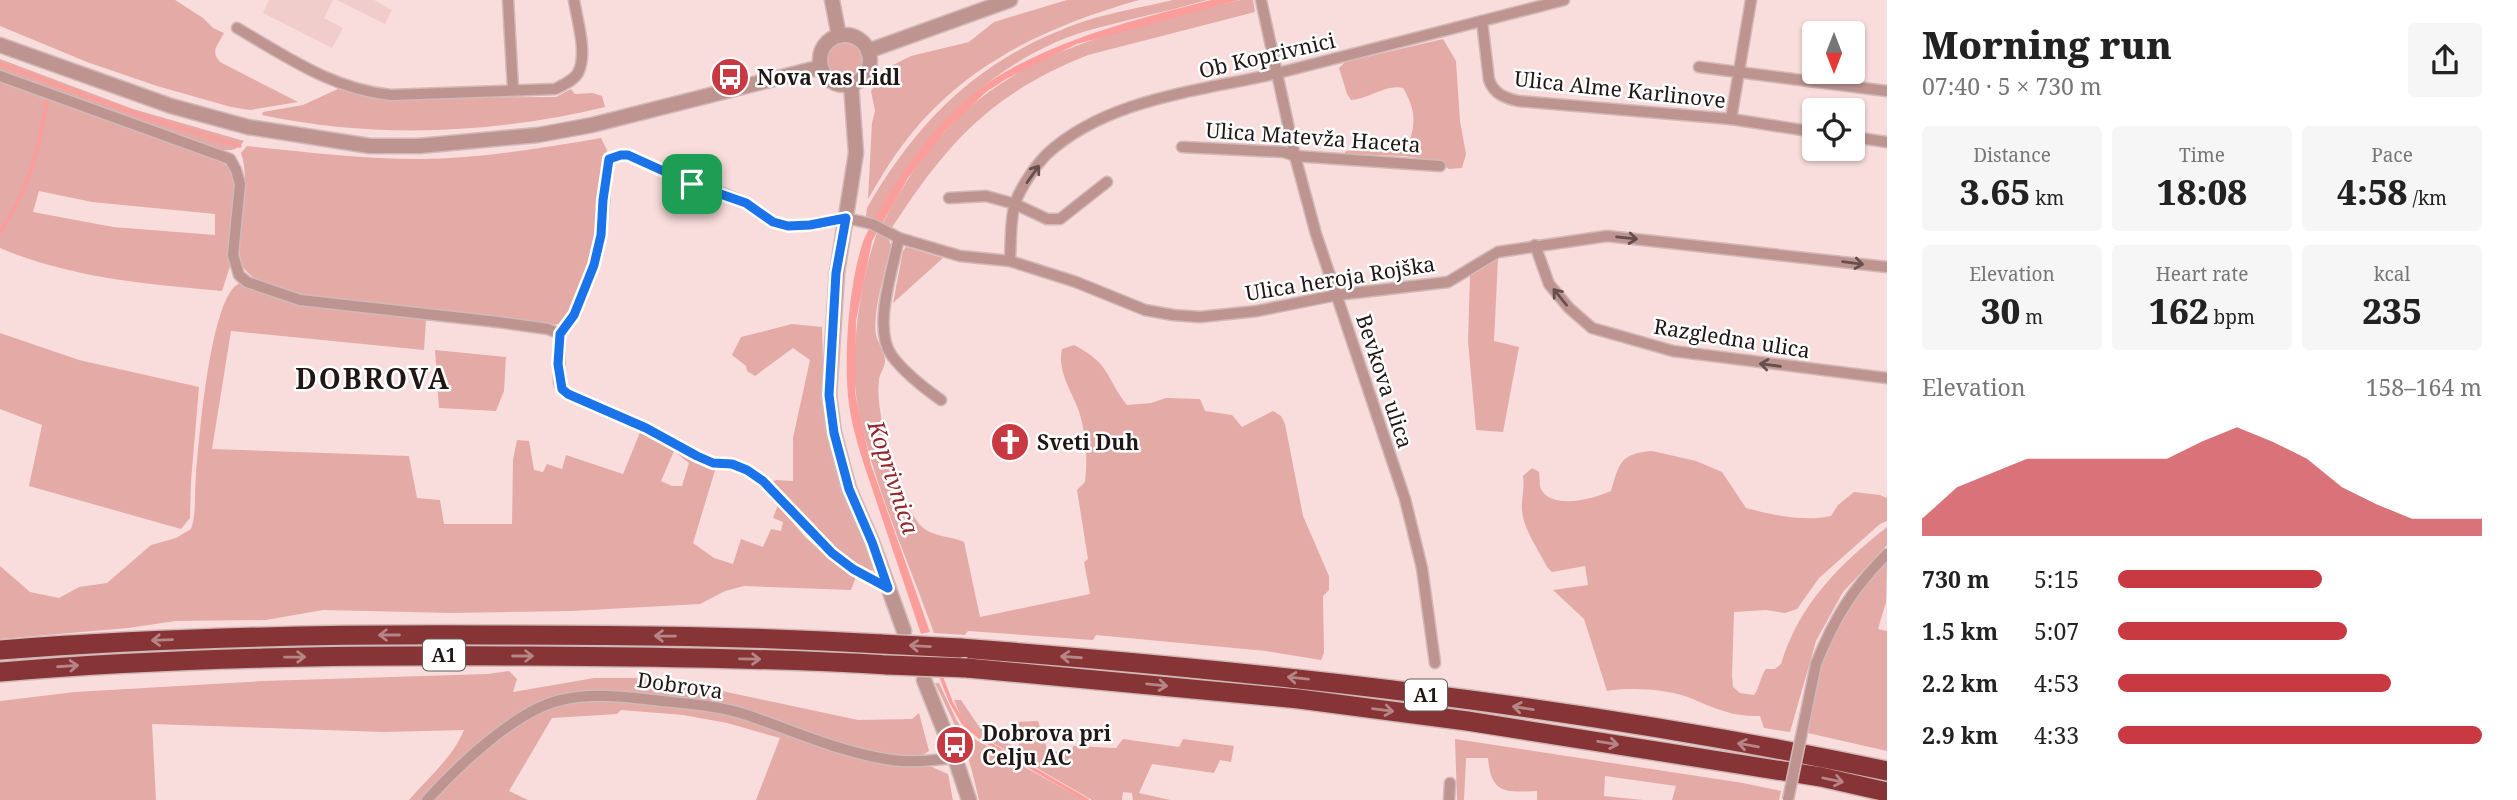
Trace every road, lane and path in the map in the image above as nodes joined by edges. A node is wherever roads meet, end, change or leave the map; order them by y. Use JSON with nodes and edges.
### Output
{"nodes":[{"id":1,"x":508,"y":0,"type":"edge"},
{"id":2,"x":575,"y":0,"type":"edge"},
{"id":3,"x":832,"y":0,"type":"edge"},
{"id":4,"x":1010,"y":0,"type":"edge"},
{"id":5,"x":1564,"y":0,"type":"edge"},
{"id":6,"x":1751,"y":0,"type":"edge"},
{"id":7,"x":1262,"y":3,"type":"edge"},
{"id":8,"x":1482,"y":21,"type":"junction"},
{"id":9,"x":237,"y":29,"type":"dead end"},
{"id":10,"x":839,"y":36,"type":"junction"},
{"id":11,"x":0,"y":45,"type":"edge"},
{"id":12,"x":868,"y":51,"type":"junction"},
{"id":13,"x":821,"y":67,"type":"junction"},
{"id":14,"x":1699,"y":67,"type":"dead end"},
{"id":15,"x":1739,"y":72,"type":"junction"},
{"id":16,"x":1276,"y":73,"type":"junction"},
{"id":17,"x":0,"y":76,"type":"edge"},
{"id":18,"x":851,"y":84,"type":"junction"},
{"id":19,"x":513,"y":89,"type":"junction"},
{"id":20,"x":1887,"y":91,"type":"edge"},
{"id":21,"x":1731,"y":119,"type":"junction"},
{"id":22,"x":1802,"y":130,"type":"edge"},
{"id":23,"x":1865,"y":139,"type":"edge"},
{"id":24,"x":1887,"y":142,"type":"edge"},
{"id":25,"x":1182,"y":147,"type":"dead end"},
{"id":26,"x":1295,"y":156,"type":"junction"},
{"id":27,"x":1440,"y":166,"type":"dead end"},
{"id":28,"x":1107,"y":182,"type":"dead end"},
{"id":29,"x":949,"y":198,"type":"dead end"},
{"id":30,"x":1015,"y":204,"type":"junction"},
{"id":31,"x":846,"y":218,"type":"junction"},
{"id":32,"x":895,"y":236,"type":"junction"},
{"id":33,"x":1535,"y":245,"type":"junction"},
{"id":34,"x":1010,"y":261,"type":"junction"},
{"id":35,"x":1887,"y":267,"type":"edge"},
{"id":36,"x":1337,"y":295,"type":"junction"},
{"id":37,"x":560,"y":334,"type":"junction"},
{"id":38,"x":1887,"y":378,"type":"edge"},
{"id":39,"x":941,"y":400,"type":"dead end"},
{"id":40,"x":1887,"y":554,"type":"edge"},
{"id":41,"x":888,"y":588,"type":"junction"},
{"id":42,"x":904,"y":631,"type":"dead end"},
{"id":43,"x":0,"y":650,"type":"edge"},
{"id":44,"x":1435,"y":663,"type":"dead end"},
{"id":45,"x":0,"y":672,"type":"edge"},
{"id":46,"x":924,"y":680,"type":"dead end"},
{"id":47,"x":955,"y":758,"type":"junction"},
{"id":48,"x":1887,"y":771,"type":"edge"},
{"id":49,"x":1450,"y":783,"type":"dead end"},
{"id":50,"x":1887,"y":792,"type":"edge"},
{"id":51,"x":427,"y":800,"type":"edge"},
{"id":52,"x":969,"y":800,"type":"edge"},
{"id":53,"x":1450,"y":800,"type":"edge"},
{"id":54,"x":1788,"y":800,"type":"edge"}],
"edges":[{"from":1,"to":19,"type":"street"},
{"from":2,"to":19,"type":"street"},
{"from":3,"to":10,"type":"street"},
{"from":4,"to":12,"type":"street"},
{"from":5,"to":8,"type":"street","name":"Ob Koprivnici"},
{"from":6,"to":15,"type":"street"},
{"from":7,"to":16,"type":"street","name":"Bevkova ulica"},
{"from":8,"to":16,"type":"street","name":"Ob Koprivnici"},
{"from":8,"to":21,"type":"street","name":"Ulica Alme Karlinove"},
{"from":9,"to":19,"type":"street"},
{"from":10,"to":12,"type":"street"},
{"from":10,"to":13,"type":"street"},
{"from":11,"to":13,"type":"street"},
{"from":12,"to":18,"type":"street"},
{"from":13,"to":18,"type":"street"},
{"from":14,"to":15,"type":"street"},
{"from":15,"to":20,"type":"street"},
{"from":15,"to":21,"type":"street"},
{"from":16,"to":26,"type":"street","name":"Bevkova ulica"},
{"from":30,"to":16,"type":"street","name":"Ob Koprivnici","one_way":true},
{"from":17,"to":37,"type":"street"},
{"from":18,"to":31,"type":"street"},
{"from":21,"to":22,"type":"street","name":"Ulica Alme Karlinove"},
{"from":23,"to":24,"type":"street"},
{"from":25,"to":26,"type":"street","name":"Ulica Matevža Haceta"},
{"from":26,"to":27,"type":"street","name":"Ulica Matevža Haceta"},
{"from":26,"to":36,"type":"street","name":"Bevkova ulica"},
{"from":28,"to":30,"type":"street"},
{"from":29,"to":30,"type":"street"},
{"from":30,"to":34,"type":"street","name":"Ob Koprivnici"},
{"from":31,"to":32,"type":"street","name":"Ulica heroja Rojška"},
{"from":31,"to":37,"type":"street"},
{"from":31,"to":41,"type":"street"},
{"from":32,"to":34,"type":"street","name":"Ulica heroja Rojška"},
{"from":32,"to":39,"type":"street"},
{"from":33,"to":35,"type":"street","name":"Ulica heroja Rojška","one_way":true},
{"from":33,"to":36,"type":"street","name":"Ulica heroja Rojška"},
{"from":38,"to":33,"type":"street","name":"Razgledna ulica","one_way":true},
{"from":34,"to":36,"type":"street","name":"Ulica heroja Rojška"},
{"from":36,"to":44,"type":"street","name":"Bevkova ulica"},
{"from":37,"to":41,"type":"street"},
{"from":40,"to":54,"type":"street","bridge":true},
{"from":41,"to":42,"type":"street"},
{"from":48,"to":43,"type":"highway","number":"A1","one_way":true,"bridge":true},
{"from":45,"to":50,"type":"highway","number":"A1","one_way":true,"bridge":true},
{"from":46,"to":47,"type":"street"},
{"from":47,"to":51,"type":"street","name":"Dobrova"},
{"from":47,"to":52,"type":"street"},
{"from":49,"to":53,"type":"street"}]}
